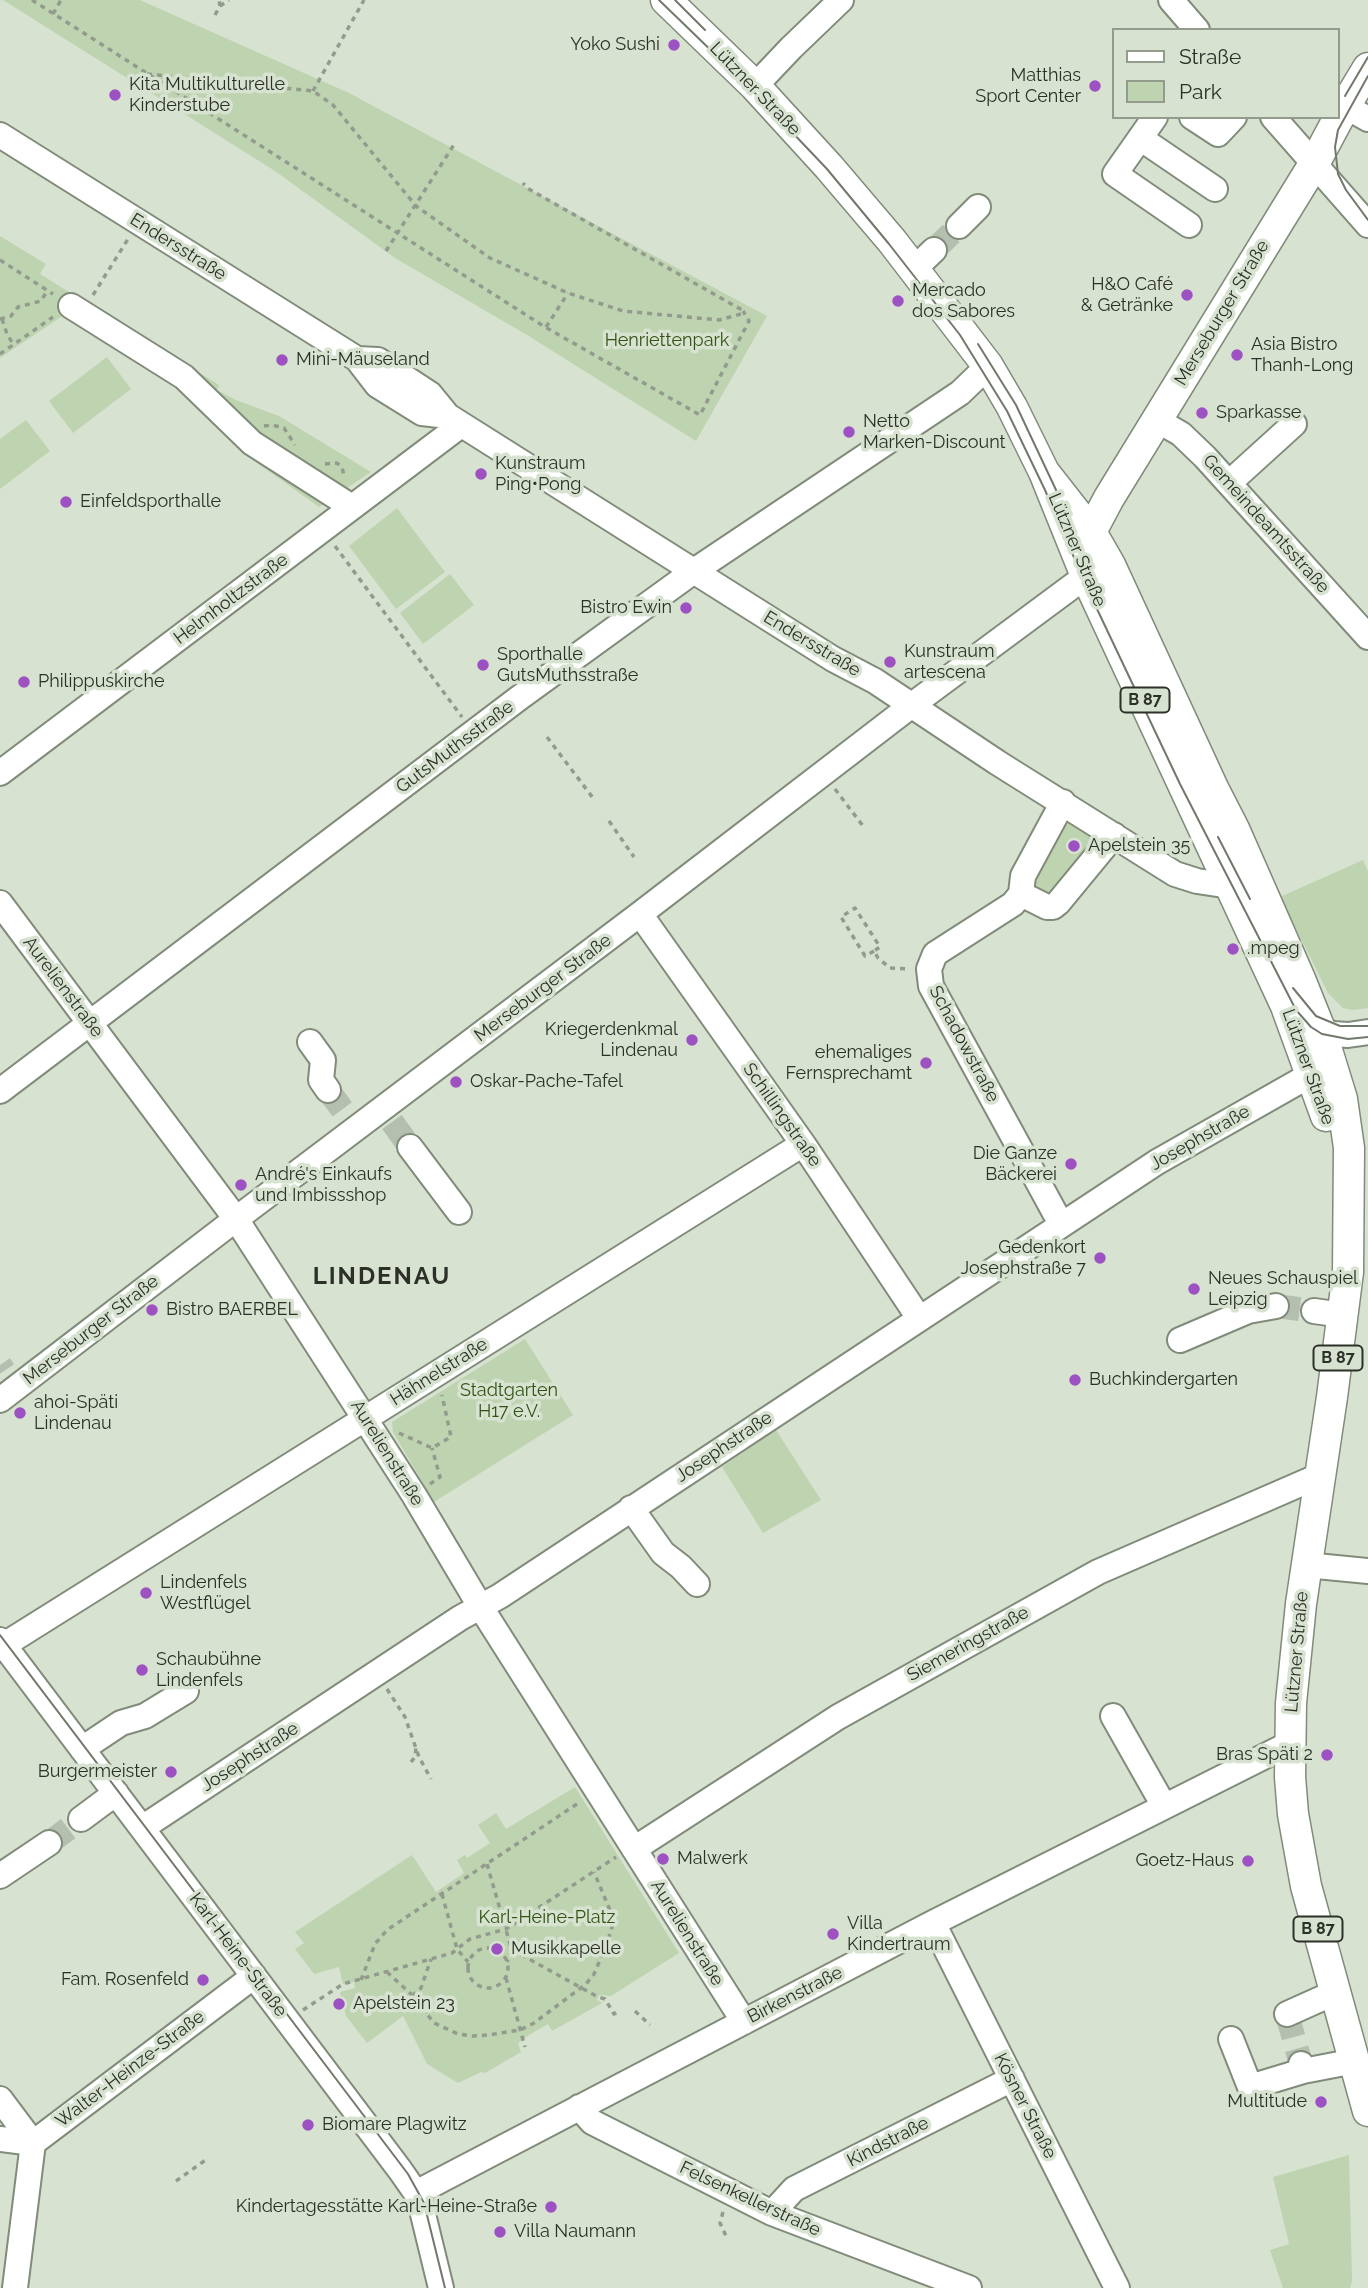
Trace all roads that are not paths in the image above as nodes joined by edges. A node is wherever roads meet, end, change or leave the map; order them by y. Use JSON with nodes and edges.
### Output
{"nodes":[{"id":1,"x":666,"y":0,"type":"edge"},
{"id":2,"x":841,"y":0,"type":"edge"},
{"id":3,"x":1171,"y":0,"type":"edge"},
{"id":4,"x":1195,"y":28,"type":"edge"},
{"id":5,"x":1368,"y":68,"type":"edge"},
{"id":6,"x":755,"y":86,"type":"junction"},
{"id":7,"x":1356,"y":112,"type":"edge"},
{"id":8,"x":1154,"y":119,"type":"edge"},
{"id":9,"x":1195,"y":119,"type":"edge"},
{"id":10,"x":1232,"y":119,"type":"edge"},
{"id":11,"x":1280,"y":126,"type":"edge"},
{"id":12,"x":0,"y":135,"type":"edge"},
{"id":13,"x":1140,"y":138,"type":"junction"},
{"id":14,"x":1314,"y":164,"type":"junction"},
{"id":15,"x":1215,"y":189,"type":"dead end"},
{"id":16,"x":978,"y":208,"type":"dead end"},
{"id":17,"x":1189,"y":225,"type":"dead end"},
{"id":18,"x":1368,"y":225,"type":"edge"},
{"id":19,"x":959,"y":226,"type":"tunnel mouth"},
{"id":20,"x":76,"y":309,"type":"road end"},
{"id":21,"x":988,"y":366,"type":"junction"},
{"id":22,"x":455,"y":420,"type":"junction"},
{"id":23,"x":1157,"y":420,"type":"junction"},
{"id":24,"x":1294,"y":424,"type":"dead end"},
{"id":25,"x":1120,"y":481,"type":"junction"},
{"id":26,"x":1053,"y":483,"type":"junction"},
{"id":27,"x":1229,"y":483,"type":"junction"},
{"id":28,"x":352,"y":507,"type":"junction"},
{"id":29,"x":1086,"y":555,"type":"junction"},
{"id":30,"x":694,"y":571,"type":"junction"},
{"id":31,"x":1368,"y":637,"type":"edge"},
{"id":32,"x":912,"y":705,"type":"junction"},
{"id":33,"x":0,"y":773,"type":"edge"},
{"id":34,"x":1063,"y":802,"type":"junction"},
{"id":35,"x":1114,"y":835,"type":"junction"},
{"id":36,"x":1216,"y":857,"type":"junction"},
{"id":37,"x":1175,"y":874,"type":"junction"},
{"id":38,"x":1243,"y":884,"type":"junction"},
{"id":39,"x":1021,"y":894,"type":"junction"},
{"id":40,"x":0,"y":903,"type":"edge"},
{"id":41,"x":640,"y":914,"type":"junction"},
{"id":42,"x":1286,"y":1006,"type":"junction"},
{"id":43,"x":90,"y":1024,"type":"junction"},
{"id":44,"x":1321,"y":1031,"type":"junction"},
{"id":45,"x":1368,"y":1032,"type":"edge"},
{"id":46,"x":310,"y":1042,"type":"dead end"},
{"id":47,"x":1312,"y":1074,"type":"junction"},
{"id":48,"x":328,"y":1090,"type":"tunnel mouth"},
{"id":49,"x":0,"y":1091,"type":"edge"},
{"id":50,"x":803,"y":1144,"type":"junction"},
{"id":51,"x":410,"y":1147,"type":"tunnel mouth"},
{"id":52,"x":1348,"y":1186,"type":"junction"},
{"id":53,"x":459,"y":1212,"type":"dead end"},
{"id":54,"x":236,"y":1219,"type":"junction"},
{"id":55,"x":1061,"y":1224,"type":"junction"},
{"id":56,"x":1359,"y":1240,"type":"edge"},
{"id":57,"x":1276,"y":1306,"type":"tunnel mouth"},
{"id":58,"x":1314,"y":1311,"type":"tunnel mouth"},
{"id":59,"x":1343,"y":1315,"type":"junction"},
{"id":60,"x":919,"y":1318,"type":"junction"},
{"id":61,"x":1180,"y":1340,"type":"dead end"},
{"id":62,"x":7,"y":1386,"type":"edge"},
{"id":63,"x":365,"y":1419,"type":"junction"},
{"id":64,"x":1321,"y":1475,"type":"junction"},
{"id":65,"x":631,"y":1508,"type":"junction"},
{"id":66,"x":1306,"y":1565,"type":"junction"},
{"id":67,"x":1368,"y":1571,"type":"edge"},
{"id":68,"x":697,"y":1584,"type":"dead end"},
{"id":69,"x":480,"y":1606,"type":"junction"},
{"id":70,"x":2,"y":1642,"type":"edge"},
{"id":71,"x":186,"y":1691,"type":"dead end"},
{"id":72,"x":1113,"y":1716,"type":"dead end"},
{"id":73,"x":1289,"y":1744,"type":"junction"},
{"id":74,"x":82,"y":1749,"type":"junction"},
{"id":75,"x":116,"y":1793,"type":"junction"},
{"id":76,"x":1164,"y":1806,"type":"junction"},
{"id":77,"x":81,"y":1819,"type":"tunnel mouth"},
{"id":78,"x":142,"y":1828,"type":"junction"},
{"id":79,"x":49,"y":1843,"type":"tunnel mouth"},
{"id":80,"x":634,"y":1849,"type":"junction"},
{"id":81,"x":0,"y":1876,"type":"edge"},
{"id":82,"x":933,"y":1923,"type":"junction"},
{"id":83,"x":254,"y":1976,"type":"junction"},
{"id":84,"x":1336,"y":1992,"type":"junction"},
{"id":85,"x":1287,"y":2014,"type":"dead end"},
{"id":86,"x":744,"y":2022,"type":"junction"},
{"id":87,"x":1231,"y":2039,"type":"dead end"},
{"id":88,"x":1355,"y":2062,"type":"junction"},
{"id":89,"x":1012,"y":2079,"type":"junction"},
{"id":90,"x":0,"y":2099,"type":"edge"},
{"id":91,"x":579,"y":2107,"type":"junction"},
{"id":92,"x":1368,"y":2111,"type":"edge"},
{"id":93,"x":0,"y":2139,"type":"edge"},
{"id":94,"x":33,"y":2143,"type":"junction"},
{"id":95,"x":416,"y":2193,"type":"junction"},
{"id":96,"x":772,"y":2213,"type":"junction"},
{"id":97,"x":15,"y":2288,"type":"edge"},
{"id":98,"x":440,"y":2288,"type":"edge"},
{"id":99,"x":969,"y":2288,"type":"edge"},
{"id":100,"x":1117,"y":2288,"type":"edge"}],
"edges":[{"from":1,"to":6,"type":"main road","name":"Lützner Straße"},
{"from":2,"to":6,"type":"street"},
{"from":3,"to":4,"type":"street"},
{"from":5,"to":7,"type":"main road","name":"Merseburger Straße"},
{"from":6,"to":21,"type":"main road","name":"Lützner Straße"},
{"from":7,"to":14,"type":"main road","name":"Merseburger Straße"},
{"from":8,"to":13,"type":"street"},
{"from":9,"to":10,"type":"street"},
{"from":11,"to":14,"type":"street"},
{"from":12,"to":22,"type":"street","name":"Endersstraße"},
{"from":13,"to":15,"type":"street"},
{"from":13,"to":17,"type":"street"},
{"from":14,"to":18,"type":"street"},
{"from":14,"to":23,"type":"main road","name":"Merseburger Straße"},
{"from":16,"to":19,"type":"street"},
{"from":20,"to":28,"type":"street"},
{"from":21,"to":26,"type":"main road","name":"Lützner Straße"},
{"from":21,"to":30,"type":"street","name":"GutsMuthsstraße"},
{"from":22,"to":28,"type":"street","name":"Helmholtzstraße"},
{"from":22,"to":30,"type":"street","name":"Endersstraße"},
{"from":23,"to":25,"type":"main road","name":"Merseburger Straße"},
{"from":23,"to":27,"type":"street","name":"Gemeindeamtsstraße"},
{"from":24,"to":27,"type":"street"},
{"from":25,"to":26,"type":"main road"},
{"from":25,"to":29,"type":"main road","name":"Merseburger Straße"},
{"from":26,"to":29,"type":"main road","name":"Lützner Straße"},
{"from":27,"to":31,"type":"street","name":"Gemeindeamtsstraße"},
{"from":28,"to":33,"type":"street","name":"Helmholtzstraße"},
{"from":29,"to":32,"type":"street","name":"Merseburger Straße"},
{"from":29,"to":36,"type":"main road","name":"Lützner Straße","number":"B 87"},
{"from":29,"to":38,"type":"main road","name":"Lützner Straße","number":"B 87"},
{"from":30,"to":32,"type":"street","name":"Endersstraße"},
{"from":30,"to":43,"type":"street","name":"GutsMuthsstraße"},
{"from":32,"to":34,"type":"street","name":"Endersstraße"},
{"from":32,"to":41,"type":"street","name":"Merseburger Straße"},
{"from":34,"to":35,"type":"street","name":"Endersstraße"},
{"from":34,"to":39,"type":"street"},
{"from":35,"to":37,"type":"street","name":"Endersstraße"},
{"from":35,"to":39,"type":"street"},
{"from":36,"to":37,"type":"street"},
{"from":36,"to":38,"type":"main road","name":"Lützner Straße","number":"B 87"},
{"from":37,"to":38,"type":"street","name":"Endersstraße"},
{"from":38,"to":42,"type":"main road","name":"Lützner Straße","number":"B 87"},
{"from":38,"to":44,"type":"main road","name":"Lützner Straße","number":"B 87"},
{"from":39,"to":55,"type":"street","name":"Schadowstraße"},
{"from":40,"to":43,"type":"street","name":"Aurelienstraße"},
{"from":41,"to":50,"type":"street","name":"Schillingstraße"},
{"from":41,"to":54,"type":"street","name":"Merseburger Straße"},
{"from":42,"to":44,"type":"street"},
{"from":42,"to":47,"type":"main road","name":"Lützner Straße","number":"B 87"},
{"from":43,"to":49,"type":"street","name":"GutsMuthsstraße"},
{"from":43,"to":54,"type":"street","name":"Aurelienstraße"},
{"from":44,"to":45,"type":"street"},
{"from":44,"to":52,"type":"main road","name":"Lützner Straße","number":"B 87"},
{"from":46,"to":48,"type":"street"},
{"from":47,"to":52,"type":"main road","name":"Lützner Straße","number":"B 87"},
{"from":47,"to":55,"type":"street","name":"Josephstraße"},
{"from":50,"to":60,"type":"street","name":"Schillingstraße"},
{"from":50,"to":63,"type":"street","name":"Hähnelstraße"},
{"from":51,"to":53,"type":"street"},
{"from":52,"to":56,"type":"main road","name":"Lützner Straße","number":"B 87"},
{"from":54,"to":62,"type":"street","name":"Merseburger Straße"},
{"from":54,"to":63,"type":"street","name":"Aurelienstraße"},
{"from":55,"to":60,"type":"street","name":"Josephstraße"},
{"from":56,"to":59,"type":"main road","name":"Lützner Straße","number":"B 87"},
{"from":57,"to":61,"type":"street"},
{"from":58,"to":59,"type":"street"},
{"from":59,"to":64,"type":"main road","name":"Lützner Straße","number":"B 87"},
{"from":60,"to":65,"type":"street","name":"Josephstraße"},
{"from":63,"to":69,"type":"street","name":"Aurelienstraße"},
{"from":63,"to":70,"type":"street","name":"Hähnelstraße"},
{"from":64,"to":66,"type":"main road","name":"Lützner Straße","number":"B 87"},
{"from":64,"to":80,"type":"street","name":"Siemeringstraße"},
{"from":65,"to":68,"type":"street"},
{"from":65,"to":69,"type":"street","name":"Josephstraße"},
{"from":66,"to":67,"type":"street"},
{"from":66,"to":73,"type":"main road","name":"Lützner Straße","number":"B 87"},
{"from":69,"to":78,"type":"street","name":"Josephstraße"},
{"from":69,"to":80,"type":"street","name":"Aurelienstraße"},
{"from":70,"to":74,"type":"street","name":"Karl-Heine-Straße"},
{"from":71,"to":74,"type":"street"},
{"from":72,"to":76,"type":"street"},
{"from":73,"to":76,"type":"street","name":"Birkenstraße"},
{"from":73,"to":84,"type":"main road","name":"Lützner Straße","number":"B 87"},
{"from":74,"to":75,"type":"street","name":"Karl-Heine-Straße"},
{"from":75,"to":77,"type":"street"},
{"from":75,"to":78,"type":"street","name":"Karl-Heine-Straße"},
{"from":76,"to":82,"type":"street","name":"Birkenstraße"},
{"from":78,"to":83,"type":"street","name":"Karl-Heine-Straße"},
{"from":79,"to":81,"type":"street"},
{"from":80,"to":86,"type":"street","name":"Aurelienstraße"},
{"from":82,"to":86,"type":"street","name":"Birkenstraße"},
{"from":82,"to":89,"type":"street","name":"Kösner Straße"},
{"from":83,"to":94,"type":"street","name":"Walter-Heinze-Straße"},
{"from":83,"to":95,"type":"street","name":"Karl-Heine-Straße"},
{"from":84,"to":85,"type":"street"},
{"from":84,"to":88,"type":"main road","name":"Lützner Straße","number":"B 87"},
{"from":86,"to":91,"type":"street","name":"Birkenstraße"},
{"from":87,"to":88,"type":"street"},
{"from":88,"to":92,"type":"main road","name":"Lützner Straße","number":"B 87"},
{"from":89,"to":96,"type":"street","name":"Kindstraße"},
{"from":89,"to":100,"type":"street","name":"Kösner Straße"},
{"from":90,"to":94,"type":"street"},
{"from":91,"to":95,"type":"street","name":"Birkenstraße"},
{"from":91,"to":96,"type":"street","name":"Felsenkellerstraße"},
{"from":93,"to":94,"type":"street"},
{"from":94,"to":97,"type":"street"},
{"from":95,"to":98,"type":"street","name":"Karl-Heine-Straße"},
{"from":96,"to":99,"type":"street","name":"Felsenkellerstraße"}]}
